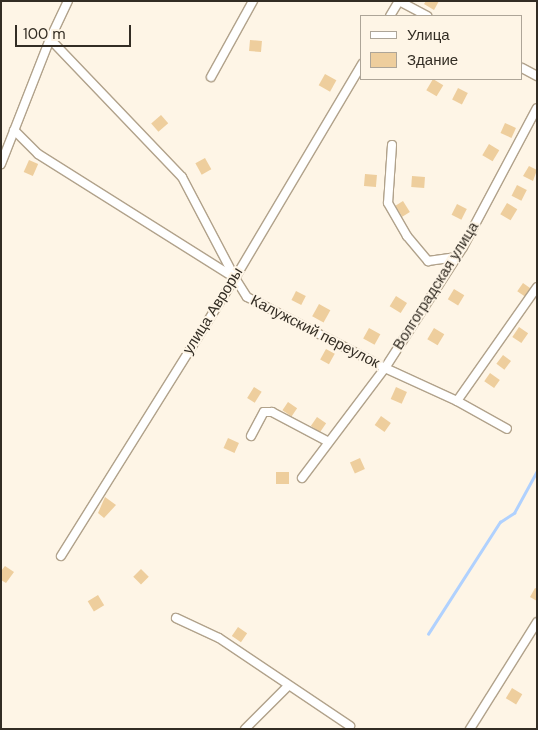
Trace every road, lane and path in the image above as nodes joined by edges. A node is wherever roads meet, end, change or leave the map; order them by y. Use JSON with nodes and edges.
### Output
{"nodes":[{"id":1,"x":68,"y":1,"type":"edge"},
{"id":2,"x":253,"y":1,"type":"edge"},
{"id":3,"x":399,"y":1,"type":"edge"},
{"id":4,"x":391,"y":15,"type":"edge"},
{"id":5,"x":425,"y":15,"type":"edge"},
{"id":6,"x":50,"y":39,"type":"junction"},
{"id":7,"x":360,"y":67,"type":"edge"},
{"id":8,"x":523,"y":69,"type":"edge"},
{"id":9,"x":537,"y":76,"type":"edge"},
{"id":10,"x":211,"y":77,"type":"dead end"},
{"id":11,"x":537,"y":108,"type":"edge"},
{"id":12,"x":14,"y":130,"type":"junction"},
{"id":13,"x":392,"y":146,"type":"dead end"},
{"id":14,"x":1,"y":164,"type":"edge"},
{"id":15,"x":457,"y":257,"type":"junction"},
{"id":16,"x":235,"y":278,"type":"junction"},
{"id":17,"x":537,"y":287,"type":"edge"},
{"id":18,"x":385,"y":368,"type":"junction"},
{"id":19,"x":457,"y":401,"type":"junction"},
{"id":20,"x":507,"y":429,"type":"dead end"},
{"id":21,"x":251,"y":436,"type":"dead end"},
{"id":22,"x":329,"y":442,"type":"junction"},
{"id":23,"x":302,"y":478,"type":"dead end"},
{"id":24,"x":61,"y":556,"type":"dead end"},
{"id":25,"x":176,"y":618,"type":"dead end"},
{"id":26,"x":537,"y":622,"type":"edge"},
{"id":27,"x":288,"y":686,"type":"junction"},
{"id":28,"x":350,"y":726,"type":"dead end"},
{"id":29,"x":245,"y":729,"type":"edge"},
{"id":30,"x":470,"y":729,"type":"edge"}],
"edges":[{"from":1,"to":6,"type":"street"},
{"from":2,"to":10,"type":"street"},
{"from":3,"to":4,"type":"street"},
{"from":3,"to":5,"type":"street"},
{"from":6,"to":12,"type":"street"},
{"from":6,"to":16,"type":"street"},
{"from":7,"to":16,"type":"street","name":"улица Авроры"},
{"from":8,"to":9,"type":"street"},
{"from":11,"to":15,"type":"street","name":"Волгоградская улица"},
{"from":12,"to":14,"type":"street"},
{"from":12,"to":16,"type":"street","name":"Калужский переулок"},
{"from":13,"to":15,"type":"street"},
{"from":15,"to":18,"type":"street","name":"Волгоградская улица"},
{"from":16,"to":18,"type":"street","name":"Калужский переулок"},
{"from":16,"to":24,"type":"street","name":"улица Авроры"},
{"from":17,"to":19,"type":"street"},
{"from":18,"to":19,"type":"street","name":"Калужский переулок"},
{"from":18,"to":22,"type":"street","name":"Волгоградская улица"},
{"from":19,"to":20,"type":"street","name":"Калужский переулок"},
{"from":21,"to":22,"type":"street"},
{"from":22,"to":23,"type":"street","name":"Волгоградская улица"},
{"from":25,"to":27,"type":"street"},
{"from":26,"to":30,"type":"street"},
{"from":27,"to":28,"type":"street"},
{"from":27,"to":29,"type":"street"}]}
